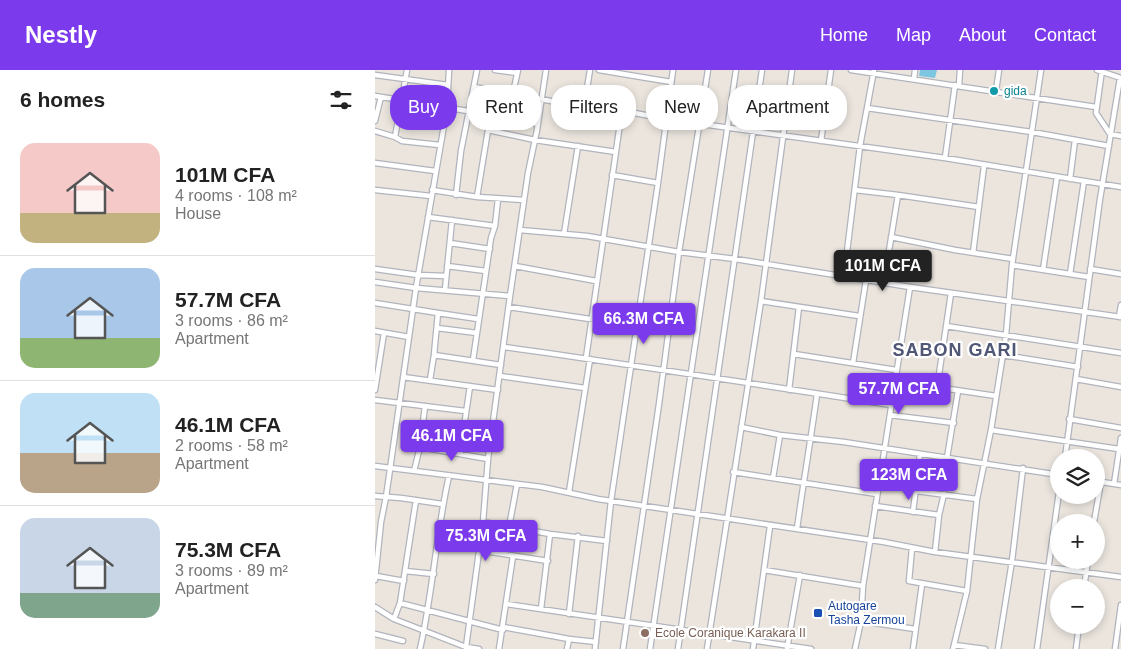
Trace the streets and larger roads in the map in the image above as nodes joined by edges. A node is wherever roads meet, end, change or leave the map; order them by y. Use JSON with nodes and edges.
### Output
{"nodes":[{"id":1,"x":407,"y":70,"type":"edge"},
{"id":2,"x":449,"y":70,"type":"edge"},
{"id":3,"x":477,"y":70,"type":"edge"},
{"id":4,"x":495,"y":70,"type":"edge"},
{"id":5,"x":546,"y":70,"type":"edge"},
{"id":6,"x":590,"y":70,"type":"edge"},
{"id":7,"x":599,"y":70,"type":"edge"},
{"id":8,"x":673,"y":70,"type":"edge"},
{"id":9,"x":708,"y":70,"type":"edge"},
{"id":10,"x":736,"y":70,"type":"edge"},
{"id":11,"x":762,"y":70,"type":"edge"},
{"id":12,"x":792,"y":70,"type":"edge"},
{"id":13,"x":831,"y":70,"type":"edge"},
{"id":14,"x":851,"y":70,"type":"edge"},
{"id":15,"x":915,"y":70,"type":"edge"},
{"id":16,"x":960,"y":70,"type":"edge"},
{"id":17,"x":999,"y":70,"type":"edge"},
{"id":18,"x":1041,"y":70,"type":"edge"},
{"id":19,"x":1100,"y":71,"type":"edge"},
{"id":20,"x":518,"y":72,"type":"edge"},
{"id":21,"x":873,"y":72,"type":"edge"},
{"id":22,"x":375,"y":75,"type":"edge"},
{"id":23,"x":406,"y":78,"type":"junction"},
{"id":24,"x":1120,"y":78,"type":"edge"},
{"id":25,"x":914,"y":79,"type":"junction"},
{"id":26,"x":671,"y":82,"type":"junction"},
{"id":27,"x":405,"y":85,"type":"edge"},
{"id":28,"x":443,"y":85,"type":"edge"},
{"id":29,"x":448,"y":85,"type":"edge"},
{"id":30,"x":474,"y":85,"type":"edge"},
{"id":31,"x":515,"y":85,"type":"edge"},
{"id":32,"x":588,"y":85,"type":"edge"},
{"id":33,"x":671,"y":85,"type":"edge"},
{"id":34,"x":706,"y":85,"type":"edge"},
{"id":35,"x":957,"y":85,"type":"junction"},
{"id":36,"x":996,"y":91,"type":"junction"},
{"id":37,"x":375,"y":96,"type":"edge"},
{"id":38,"x":381,"y":97,"type":"junction"},
{"id":39,"x":1036,"y":97,"type":"junction"},
{"id":40,"x":541,"y":98,"type":"joint"},
{"id":41,"x":390,"y":99,"type":"edge"},
{"id":42,"x":551,"y":100,"type":"edge"},
{"id":43,"x":1097,"y":107,"type":"junction"},
{"id":44,"x":867,"y":108,"type":"junction"},
{"id":45,"x":467,"y":117,"type":"edge"},
{"id":46,"x":375,"y":121,"type":"edge"},
{"id":47,"x":950,"y":121,"type":"junction"},
{"id":48,"x":718,"y":127,"type":"edge"},
{"id":49,"x":727,"y":128,"type":"junction"},
{"id":50,"x":397,"y":130,"type":"edge"},
{"id":51,"x":443,"y":130,"type":"edge"},
{"id":52,"x":488,"y":130,"type":"joint"},
{"id":53,"x":537,"y":130,"type":"edge"},
{"id":54,"x":619,"y":130,"type":"edge"},
{"id":55,"x":665,"y":130,"type":"edge"},
{"id":56,"x":699,"y":130,"type":"edge"},
{"id":57,"x":375,"y":131,"type":"edge"},
{"id":58,"x":754,"y":132,"type":"junction"},
{"id":59,"x":1032,"y":132,"type":"junction"},
{"id":60,"x":1110,"y":134,"type":"junction"},
{"id":61,"x":783,"y":136,"type":"junction"},
{"id":62,"x":1121,"y":136,"type":"edge"},
{"id":63,"x":395,"y":137,"type":"junction"},
{"id":64,"x":535,"y":140,"type":"junction"},
{"id":65,"x":1075,"y":140,"type":"junction"},
{"id":66,"x":821,"y":141,"type":"junction"},
{"id":67,"x":440,"y":145,"type":"junction"},
{"id":68,"x":579,"y":146,"type":"junction"},
{"id":69,"x":860,"y":146,"type":"junction"},
{"id":70,"x":1109,"y":146,"type":"junction"},
{"id":71,"x":616,"y":152,"type":"junction"},
{"id":72,"x":945,"y":158,"type":"junction"},
{"id":73,"x":375,"y":163,"type":"edge"},
{"id":74,"x":984,"y":166,"type":"junction"},
{"id":75,"x":435,"y":171,"type":"junction"},
{"id":76,"x":1026,"y":172,"type":"junction"},
{"id":77,"x":612,"y":175,"type":"junction"},
{"id":78,"x":1057,"y":177,"type":"junction"},
{"id":79,"x":1070,"y":179,"type":"junction"},
{"id":80,"x":1084,"y":181,"type":"junction"},
{"id":81,"x":658,"y":183,"type":"junction"},
{"id":82,"x":1104,"y":184,"type":"junction"},
{"id":83,"x":1121,"y":186,"type":"edge"},
{"id":84,"x":375,"y":190,"type":"edge"},
{"id":85,"x":433,"y":190,"type":"junction"},
{"id":86,"x":855,"y":190,"type":"junction"},
{"id":87,"x":456,"y":195,"type":"junction"},
{"id":88,"x":899,"y":195,"type":"junction"},
{"id":89,"x":431,"y":196,"type":"junction"},
{"id":90,"x":477,"y":197,"type":"junction"},
{"id":91,"x":498,"y":199,"type":"junction"},
{"id":92,"x":524,"y":200,"type":"junction"},
{"id":93,"x":979,"y":207,"type":"junction"},
{"id":94,"x":428,"y":217,"type":"junction"},
{"id":95,"x":452,"y":220,"type":"junction"},
{"id":96,"x":495,"y":226,"type":"junction"},
{"id":97,"x":520,"y":230,"type":"junction"},
{"id":98,"x":563,"y":234,"type":"junction"},
{"id":99,"x":891,"y":237,"type":"junction"},
{"id":100,"x":603,"y":239,"type":"junction"},
{"id":101,"x":450,"y":243,"type":"junction"},
{"id":102,"x":649,"y":246,"type":"junction"},
{"id":103,"x":490,"y":249,"type":"junction"},
{"id":104,"x":679,"y":252,"type":"junction"},
{"id":105,"x":973,"y":253,"type":"junction"},
{"id":106,"x":708,"y":255,"type":"junction"},
{"id":107,"x":735,"y":259,"type":"junction"},
{"id":108,"x":1013,"y":259,"type":"junction"},
{"id":109,"x":765,"y":264,"type":"junction"},
{"id":110,"x":1012,"y":265,"type":"junction"},
{"id":111,"x":447,"y":266,"type":"junction"},
{"id":112,"x":515,"y":266,"type":"junction"},
{"id":113,"x":375,"y":269,"type":"edge"},
{"id":114,"x":1091,"y":269,"type":"junction"},
{"id":115,"x":1043,"y":270,"type":"junction"},
{"id":116,"x":487,"y":271,"type":"junction"},
{"id":117,"x":1070,"y":274,"type":"junction"},
{"id":118,"x":1121,"y":274,"type":"edge"},
{"id":119,"x":418,"y":275,"type":"junction"},
{"id":120,"x":447,"y":276,"type":"junction"},
{"id":121,"x":844,"y":276,"type":"junction"},
{"id":122,"x":1089,"y":277,"type":"junction"},
{"id":123,"x":866,"y":280,"type":"junction"},
{"id":124,"x":596,"y":281,"type":"junction"},
{"id":125,"x":375,"y":282,"type":"edge"},
{"id":126,"x":884,"y":282,"type":"junction"},
{"id":127,"x":910,"y":287,"type":"junction"},
{"id":128,"x":416,"y":288,"type":"junction"},
{"id":129,"x":445,"y":290,"type":"junction"},
{"id":130,"x":951,"y":293,"type":"junction"},
{"id":131,"x":483,"y":294,"type":"junction"},
{"id":132,"x":510,"y":296,"type":"junction"},
{"id":133,"x":761,"y":301,"type":"junction"},
{"id":134,"x":1008,"y":301,"type":"junction"},
{"id":135,"x":375,"y":303,"type":"edge"},
{"id":136,"x":1121,"y":305,"type":"edge"},
{"id":137,"x":509,"y":307,"type":"junction"},
{"id":138,"x":799,"y":307,"type":"junction"},
{"id":139,"x":413,"y":309,"type":"junction"},
{"id":140,"x":1084,"y":312,"type":"junction"},
{"id":141,"x":438,"y":313,"type":"junction"},
{"id":142,"x":859,"y":316,"type":"junction"},
{"id":143,"x":1120,"y":317,"type":"edge"},
{"id":144,"x":479,"y":319,"type":"junction"},
{"id":145,"x":591,"y":319,"type":"junction"},
{"id":146,"x":637,"y":326,"type":"junction"},
{"id":147,"x":946,"y":326,"type":"junction"},
{"id":148,"x":437,"y":328,"type":"junction"},
{"id":149,"x":375,"y":331,"type":"edge"},
{"id":150,"x":384,"y":333,"type":"junction"},
{"id":151,"x":477,"y":333,"type":"junction"},
{"id":152,"x":1006,"y":335,"type":"junction"},
{"id":153,"x":409,"y":338,"type":"junction"},
{"id":154,"x":1080,"y":346,"type":"junction"},
{"id":155,"x":504,"y":347,"type":"junction"},
{"id":156,"x":1121,"y":353,"type":"edge"},
{"id":157,"x":794,"y":354,"type":"junction"},
{"id":158,"x":434,"y":355,"type":"junction"},
{"id":159,"x":1003,"y":355,"type":"junction"},
{"id":160,"x":588,"y":358,"type":"junction"},
{"id":161,"x":473,"y":360,"type":"junction"},
{"id":162,"x":853,"y":363,"type":"junction"},
{"id":163,"x":501,"y":365,"type":"junction"},
{"id":164,"x":632,"y":366,"type":"junction"},
{"id":165,"x":1077,"y":367,"type":"junction"},
{"id":166,"x":896,"y":370,"type":"junction"},
{"id":167,"x":663,"y":371,"type":"junction"},
{"id":168,"x":691,"y":375,"type":"junction"},
{"id":169,"x":500,"y":376,"type":"junction"},
{"id":170,"x":403,"y":377,"type":"junction"},
{"id":171,"x":718,"y":379,"type":"junction"},
{"id":172,"x":1076,"y":379,"type":"junction"},
{"id":173,"x":429,"y":380,"type":"junction"},
{"id":174,"x":895,"y":381,"type":"junction"},
{"id":175,"x":747,"y":384,"type":"junction"},
{"id":176,"x":470,"y":386,"type":"junction"},
{"id":177,"x":1121,"y":387,"type":"edge"},
{"id":178,"x":585,"y":388,"type":"junction"},
{"id":179,"x":937,"y":388,"type":"junction"},
{"id":180,"x":375,"y":390,"type":"edge"},
{"id":181,"x":497,"y":390,"type":"junction"},
{"id":182,"x":789,"y":390,"type":"junction"},
{"id":183,"x":959,"y":391,"type":"junction"},
{"id":184,"x":817,"y":394,"type":"junction"},
{"id":185,"x":996,"y":396,"type":"junction"},
{"id":186,"x":375,"y":400,"type":"edge"},
{"id":187,"x":399,"y":403,"type":"junction"},
{"id":188,"x":891,"y":405,"type":"junction"},
{"id":189,"x":425,"y":406,"type":"junction"},
{"id":190,"x":465,"y":411,"type":"junction"},
{"id":191,"x":890,"y":415,"type":"junction"},
{"id":192,"x":1069,"y":419,"type":"junction"},
{"id":193,"x":954,"y":423,"type":"junction"},
{"id":194,"x":741,"y":427,"type":"junction"},
{"id":195,"x":1121,"y":428,"type":"edge"},
{"id":196,"x":991,"y":430,"type":"junction"},
{"id":197,"x":780,"y":434,"type":"junction"},
{"id":198,"x":1121,"y":438,"type":"edge"},
{"id":199,"x":811,"y":439,"type":"junction"},
{"id":200,"x":1068,"y":442,"type":"junction"},
{"id":201,"x":420,"y":447,"type":"junction"},
{"id":202,"x":884,"y":449,"type":"junction"},
{"id":203,"x":1067,"y":449,"type":"edge"},
{"id":204,"x":1119,"y":449,"type":"junction"},
{"id":205,"x":460,"y":454,"type":"junction"},
{"id":206,"x":920,"y":454,"type":"junction"},
{"id":207,"x":947,"y":458,"type":"junction"},
{"id":208,"x":488,"y":459,"type":"junction"},
{"id":209,"x":984,"y":463,"type":"junction"},
{"id":210,"x":375,"y":466,"type":"edge"},
{"id":211,"x":389,"y":468,"type":"junction"},
{"id":212,"x":1023,"y":468,"type":"junction"},
{"id":213,"x":414,"y":471,"type":"junction"},
{"id":214,"x":733,"y":472,"type":"junction"},
{"id":215,"x":1050,"y":473,"type":"edge"},
{"id":216,"x":449,"y":476,"type":"junction"},
{"id":217,"x":773,"y":478,"type":"junction"},
{"id":218,"x":486,"y":480,"type":"junction"},
{"id":219,"x":1105,"y":482,"type":"edge"},
{"id":220,"x":803,"y":483,"type":"junction"},
{"id":221,"x":517,"y":484,"type":"junction"},
{"id":222,"x":1114,"y":484,"type":"junction"},
{"id":223,"x":1121,"y":485,"type":"edge"},
{"id":224,"x":915,"y":491,"type":"junction"},
{"id":225,"x":569,"y":492,"type":"junction"},
{"id":226,"x":877,"y":494,"type":"junction"},
{"id":227,"x":944,"y":494,"type":"junction"},
{"id":228,"x":375,"y":496,"type":"edge"},
{"id":229,"x":386,"y":497,"type":"junction"},
{"id":230,"x":977,"y":499,"type":"junction"},
{"id":231,"x":416,"y":500,"type":"junction"},
{"id":232,"x":611,"y":501,"type":"junction"},
{"id":233,"x":442,"y":504,"type":"junction"},
{"id":234,"x":1057,"y":504,"type":"edge"},
{"id":235,"x":643,"y":506,"type":"junction"},
{"id":236,"x":875,"y":506,"type":"junction"},
{"id":237,"x":671,"y":510,"type":"junction"},
{"id":238,"x":913,"y":512,"type":"junction"},
{"id":239,"x":698,"y":514,"type":"junction"},
{"id":240,"x":939,"y":515,"type":"junction"},
{"id":241,"x":727,"y":518,"type":"junction"},
{"id":242,"x":375,"y":522,"type":"edge"},
{"id":243,"x":381,"y":522,"type":"junction"},
{"id":244,"x":483,"y":522,"type":"junction"},
{"id":245,"x":770,"y":526,"type":"junction"},
{"id":246,"x":509,"y":527,"type":"junction"},
{"id":247,"x":797,"y":529,"type":"junction"},
{"id":248,"x":550,"y":534,"type":"junction"},
{"id":249,"x":578,"y":536,"type":"junction"},
{"id":250,"x":870,"y":540,"type":"junction"},
{"id":251,"x":607,"y":541,"type":"junction"},
{"id":252,"x":912,"y":548,"type":"junction"},
{"id":253,"x":478,"y":550,"type":"junction"},
{"id":254,"x":935,"y":552,"type":"junction"},
{"id":255,"x":513,"y":556,"type":"junction"},
{"id":256,"x":969,"y":556,"type":"junction"},
{"id":257,"x":548,"y":561,"type":"junction"},
{"id":258,"x":1012,"y":561,"type":"junction"},
{"id":259,"x":1049,"y":567,"type":"junction"},
{"id":260,"x":1086,"y":569,"type":"edge"},
{"id":261,"x":764,"y":570,"type":"junction"},
{"id":262,"x":405,"y":571,"type":"junction"},
{"id":263,"x":1086,"y":572,"type":"junction"},
{"id":264,"x":434,"y":574,"type":"junction"},
{"id":265,"x":800,"y":575,"type":"junction"},
{"id":266,"x":1121,"y":577,"type":"edge"},
{"id":267,"x":375,"y":578,"type":"edge"},
{"id":268,"x":1085,"y":579,"type":"edge"},
{"id":269,"x":404,"y":581,"type":"junction"},
{"id":270,"x":922,"y":584,"type":"junction"},
{"id":271,"x":863,"y":586,"type":"junction"},
{"id":272,"x":967,"y":591,"type":"junction"},
{"id":273,"x":400,"y":603,"type":"junction"},
{"id":274,"x":506,"y":604,"type":"junction"},
{"id":275,"x":1121,"y":605,"type":"edge"},
{"id":276,"x":375,"y":607,"type":"edge"},
{"id":277,"x":541,"y":609,"type":"junction"},
{"id":278,"x":427,"y":611,"type":"junction"},
{"id":279,"x":569,"y":614,"type":"junction"},
{"id":280,"x":597,"y":618,"type":"junction"},
{"id":281,"x":394,"y":619,"type":"junction"},
{"id":282,"x":627,"y":621,"type":"junction"},
{"id":283,"x":861,"y":621,"type":"junction"},
{"id":284,"x":470,"y":622,"type":"junction"},
{"id":285,"x":652,"y":626,"type":"junction"},
{"id":286,"x":503,"y":628,"type":"junction"},
{"id":287,"x":915,"y":629,"type":"junction"},
{"id":288,"x":681,"y":630,"type":"junction"},
{"id":289,"x":424,"y":631,"type":"junction"},
{"id":290,"x":375,"y":634,"type":"edge"},
{"id":291,"x":709,"y":634,"type":"junction"},
{"id":292,"x":1078,"y":634,"type":"edge"},
{"id":293,"x":569,"y":639,"type":"junction"},
{"id":294,"x":403,"y":641,"type":"dead end"},
{"id":295,"x":754,"y":641,"type":"junction"},
{"id":296,"x":455,"y":642,"type":"junction"},
{"id":297,"x":596,"y":642,"type":"junction"},
{"id":298,"x":466,"y":647,"type":"junction"},
{"id":299,"x":787,"y":647,"type":"edge"},
{"id":300,"x":954,"y":647,"type":"edge"},
{"id":301,"x":421,"y":649,"type":"edge"},
{"id":302,"x":453,"y":649,"type":"edge"},
{"id":303,"x":479,"y":649,"type":"edge"},
{"id":304,"x":499,"y":649,"type":"edge"},
{"id":305,"x":567,"y":649,"type":"edge"},
{"id":306,"x":595,"y":649,"type":"edge"},
{"id":307,"x":623,"y":649,"type":"edge"},
{"id":308,"x":650,"y":649,"type":"edge"},
{"id":309,"x":678,"y":649,"type":"edge"},
{"id":310,"x":707,"y":649,"type":"edge"},
{"id":311,"x":753,"y":649,"type":"edge"},
{"id":312,"x":811,"y":649,"type":"edge"},
{"id":313,"x":855,"y":649,"type":"edge"},
{"id":314,"x":913,"y":649,"type":"edge"},
{"id":315,"x":985,"y":649,"type":"edge"},
{"id":316,"x":998,"y":649,"type":"edge"},
{"id":317,"x":1037,"y":649,"type":"edge"},
{"id":318,"x":1076,"y":649,"type":"edge"},
{"id":319,"x":1115,"y":649,"type":"edge"}],
"edges":[{"from":1,"to":23,"type":"street"},
{"from":2,"to":29,"type":"street"},
{"from":3,"to":30,"type":"street"},
{"from":4,"to":20,"type":"street"},
{"from":5,"to":40,"type":"street"},
{"from":6,"to":32,"type":"street"},
{"from":7,"to":26,"type":"street"},
{"from":8,"to":26,"type":"street"},
{"from":9,"to":34,"type":"street"},
{"from":10,"to":49,"type":"street"},
{"from":11,"to":58,"type":"street"},
{"from":12,"to":61,"type":"street"},
{"from":13,"to":66,"type":"street"},
{"from":14,"to":21,"type":"street"},
{"from":15,"to":25,"type":"street"},
{"from":16,"to":35,"type":"street"},
{"from":17,"to":36,"type":"street"},
{"from":18,"to":39,"type":"street"},
{"from":19,"to":24,"type":"street"},
{"from":19,"to":43,"type":"street"},
{"from":20,"to":31,"type":"street"},
{"from":21,"to":25,"type":"street"},
{"from":21,"to":44,"type":"street"},
{"from":22,"to":23,"type":"street"},
{"from":23,"to":27,"type":"street"},
{"from":23,"to":28,"type":"street"},
{"from":24,"to":60,"type":"street"},
{"from":25,"to":35,"type":"street"},
{"from":26,"to":33,"type":"street"},
{"from":35,"to":36,"type":"street"},
{"from":35,"to":47,"type":"street"},
{"from":36,"to":39,"type":"street"},
{"from":37,"to":38,"type":"street"},
{"from":38,"to":41,"type":"street"},
{"from":38,"to":46,"type":"street"},
{"from":39,"to":43,"type":"street"},
{"from":39,"to":59,"type":"street"},
{"from":40,"to":42,"type":"street"},
{"from":43,"to":60,"type":"street"},
{"from":44,"to":47,"type":"street"},
{"from":44,"to":69,"type":"street"},
{"from":45,"to":87,"type":"street"},
{"from":47,"to":59,"type":"street"},
{"from":47,"to":72,"type":"street"},
{"from":48,"to":49,"type":"street"},
{"from":49,"to":58,"type":"street"},
{"from":49,"to":106,"type":"street"},
{"from":50,"to":63,"type":"street"},
{"from":51,"to":67,"type":"street"},
{"from":52,"to":64,"type":"street"},
{"from":52,"to":90,"type":"street"},
{"from":53,"to":64,"type":"street"},
{"from":54,"to":71,"type":"street"},
{"from":55,"to":81,"type":"street"},
{"from":56,"to":104,"type":"street"},
{"from":57,"to":63,"type":"street"},
{"from":58,"to":61,"type":"street"},
{"from":58,"to":107,"type":"street"},
{"from":59,"to":65,"type":"street"},
{"from":59,"to":76,"type":"street"},
{"from":60,"to":62,"type":"street"},
{"from":60,"to":70,"type":"street"},
{"from":61,"to":66,"type":"street"},
{"from":61,"to":109,"type":"street"},
{"from":63,"to":67,"type":"street"},
{"from":64,"to":68,"type":"street"},
{"from":64,"to":92,"type":"street"},
{"from":65,"to":70,"type":"street"},
{"from":65,"to":79,"type":"street"},
{"from":66,"to":69,"type":"street"},
{"from":67,"to":75,"type":"street"},
{"from":68,"to":71,"type":"street"},
{"from":68,"to":98,"type":"street"},
{"from":69,"to":72,"type":"street"},
{"from":69,"to":86,"type":"street"},
{"from":70,"to":82,"type":"street"},
{"from":71,"to":77,"type":"street"},
{"from":72,"to":74,"type":"street"},
{"from":73,"to":75,"type":"street"},
{"from":74,"to":76,"type":"street"},
{"from":74,"to":93,"type":"street"},
{"from":75,"to":85,"type":"street"},
{"from":76,"to":78,"type":"street"},
{"from":76,"to":108,"type":"street"},
{"from":77,"to":81,"type":"street"},
{"from":77,"to":100,"type":"street"},
{"from":78,"to":79,"type":"street"},
{"from":78,"to":115,"type":"street"},
{"from":79,"to":80,"type":"street"},
{"from":80,"to":82,"type":"street"},
{"from":80,"to":117,"type":"street"},
{"from":81,"to":102,"type":"street"},
{"from":82,"to":83,"type":"street"},
{"from":82,"to":114,"type":"street"},
{"from":84,"to":89,"type":"street"},
{"from":85,"to":87,"type":"street"},
{"from":85,"to":89,"type":"street"},
{"from":86,"to":88,"type":"street"},
{"from":86,"to":121,"type":"street"},
{"from":87,"to":90,"type":"street"},
{"from":88,"to":93,"type":"street"},
{"from":88,"to":99,"type":"street"},
{"from":89,"to":94,"type":"street"},
{"from":90,"to":91,"type":"street"},
{"from":91,"to":92,"type":"street"},
{"from":91,"to":96,"type":"street"},
{"from":92,"to":97,"type":"street"},
{"from":93,"to":105,"type":"street"},
{"from":94,"to":95,"type":"street"},
{"from":94,"to":119,"type":"street"},
{"from":95,"to":96,"type":"street"},
{"from":95,"to":101,"type":"street"},
{"from":96,"to":103,"type":"street"},
{"from":97,"to":98,"type":"street"},
{"from":97,"to":112,"type":"street"},
{"from":98,"to":100,"type":"street"},
{"from":99,"to":105,"type":"street"},
{"from":99,"to":126,"type":"street"},
{"from":100,"to":102,"type":"street"},
{"from":100,"to":124,"type":"street"},
{"from":101,"to":103,"type":"street"},
{"from":101,"to":111,"type":"street"},
{"from":102,"to":104,"type":"street"},
{"from":102,"to":146,"type":"street"},
{"from":103,"to":116,"type":"street"},
{"from":104,"to":106,"type":"street"},
{"from":104,"to":167,"type":"street"},
{"from":105,"to":108,"type":"street"},
{"from":106,"to":107,"type":"street"},
{"from":106,"to":168,"type":"street"},
{"from":107,"to":109,"type":"street"},
{"from":107,"to":171,"type":"street"},
{"from":108,"to":110,"type":"street"},
{"from":109,"to":121,"type":"street"},
{"from":109,"to":133,"type":"street"},
{"from":110,"to":115,"type":"street"},
{"from":110,"to":134,"type":"street"},
{"from":111,"to":116,"type":"street"},
{"from":111,"to":120,"type":"street"},
{"from":112,"to":124,"type":"street"},
{"from":112,"to":132,"type":"street"},
{"from":113,"to":119,"type":"street"},
{"from":114,"to":118,"type":"street"},
{"from":114,"to":122,"type":"street"},
{"from":115,"to":117,"type":"street"},
{"from":116,"to":131,"type":"street"},
{"from":117,"to":122,"type":"street"},
{"from":119,"to":120,"type":"street"},
{"from":119,"to":128,"type":"street"},
{"from":120,"to":129,"type":"street"},
{"from":121,"to":123,"type":"street"},
{"from":122,"to":140,"type":"street"},
{"from":123,"to":126,"type":"street"},
{"from":123,"to":142,"type":"street"},
{"from":124,"to":145,"type":"street"},
{"from":125,"to":128,"type":"street"},
{"from":126,"to":127,"type":"street"},
{"from":127,"to":130,"type":"street"},
{"from":127,"to":166,"type":"street"},
{"from":128,"to":129,"type":"street"},
{"from":128,"to":139,"type":"street"},
{"from":129,"to":131,"type":"street"},
{"from":130,"to":134,"type":"street"},
{"from":130,"to":147,"type":"street"},
{"from":131,"to":132,"type":"street"},
{"from":131,"to":144,"type":"street"},
{"from":132,"to":137,"type":"street"},
{"from":133,"to":138,"type":"street"},
{"from":133,"to":175,"type":"street"},
{"from":134,"to":140,"type":"street"},
{"from":134,"to":152,"type":"street"},
{"from":135,"to":139,"type":"street"},
{"from":136,"to":143,"type":"street"},
{"from":137,"to":145,"type":"street"},
{"from":137,"to":155,"type":"street"},
{"from":138,"to":142,"type":"street"},
{"from":138,"to":157,"type":"street"},
{"from":139,"to":141,"type":"street"},
{"from":139,"to":153,"type":"street"},
{"from":140,"to":143,"type":"street"},
{"from":140,"to":154,"type":"street"},
{"from":141,"to":144,"type":"street"},
{"from":141,"to":148,"type":"street"},
{"from":142,"to":162,"type":"street"},
{"from":144,"to":151,"type":"street"},
{"from":145,"to":146,"type":"street"},
{"from":145,"to":160,"type":"street"},
{"from":146,"to":164,"type":"street"},
{"from":147,"to":152,"type":"street"},
{"from":147,"to":179,"type":"street"},
{"from":148,"to":151,"type":"street"},
{"from":148,"to":158,"type":"street"},
{"from":149,"to":150,"type":"street"},
{"from":150,"to":153,"type":"street"},
{"from":150,"to":180,"type":"street"},
{"from":151,"to":161,"type":"street"},
{"from":152,"to":154,"type":"street"},
{"from":152,"to":159,"type":"street"},
{"from":153,"to":170,"type":"street"},
{"from":154,"to":156,"type":"street"},
{"from":154,"to":165,"type":"street"},
{"from":155,"to":160,"type":"street"},
{"from":155,"to":163,"type":"street"},
{"from":157,"to":162,"type":"street"},
{"from":157,"to":182,"type":"street"},
{"from":158,"to":161,"type":"street"},
{"from":158,"to":173,"type":"street"},
{"from":159,"to":165,"type":"street"},
{"from":159,"to":185,"type":"street"},
{"from":160,"to":164,"type":"street"},
{"from":160,"to":178,"type":"street"},
{"from":161,"to":163,"type":"street"},
{"from":162,"to":166,"type":"street"},
{"from":163,"to":169,"type":"street"},
{"from":164,"to":167,"type":"street"},
{"from":164,"to":232,"type":"street"},
{"from":165,"to":172,"type":"street"},
{"from":166,"to":174,"type":"street"},
{"from":167,"to":168,"type":"street"},
{"from":167,"to":235,"type":"street"},
{"from":168,"to":171,"type":"street"},
{"from":168,"to":237,"type":"street"},
{"from":169,"to":178,"type":"street"},
{"from":169,"to":181,"type":"street"},
{"from":170,"to":173,"type":"street"},
{"from":170,"to":187,"type":"street"},
{"from":171,"to":175,"type":"street"},
{"from":171,"to":239,"type":"street"},
{"from":172,"to":177,"type":"street"},
{"from":172,"to":192,"type":"street"},
{"from":173,"to":176,"type":"street"},
{"from":174,"to":179,"type":"street"},
{"from":174,"to":188,"type":"street"},
{"from":175,"to":182,"type":"street"},
{"from":175,"to":194,"type":"street"},
{"from":176,"to":181,"type":"street"},
{"from":176,"to":190,"type":"street"},
{"from":178,"to":225,"type":"street"},
{"from":179,"to":183,"type":"street"},
{"from":181,"to":208,"type":"street"},
{"from":182,"to":184,"type":"street"},
{"from":183,"to":185,"type":"street"},
{"from":183,"to":193,"type":"street"},
{"from":184,"to":188,"type":"street"},
{"from":184,"to":199,"type":"street"},
{"from":185,"to":196,"type":"street"},
{"from":186,"to":187,"type":"street"},
{"from":187,"to":189,"type":"street"},
{"from":187,"to":211,"type":"street"},
{"from":188,"to":191,"type":"street"},
{"from":189,"to":190,"type":"street"},
{"from":189,"to":201,"type":"street"},
{"from":190,"to":205,"type":"street"},
{"from":191,"to":193,"type":"street"},
{"from":191,"to":202,"type":"street"},
{"from":192,"to":195,"type":"street"},
{"from":192,"to":200,"type":"street"},
{"from":193,"to":207,"type":"street"},
{"from":194,"to":197,"type":"street"},
{"from":194,"to":214,"type":"street"},
{"from":196,"to":200,"type":"street"},
{"from":196,"to":209,"type":"street"},
{"from":197,"to":199,"type":"street"},
{"from":197,"to":217,"type":"street"},
{"from":198,"to":204,"type":"street"},
{"from":199,"to":202,"type":"street"},
{"from":199,"to":220,"type":"street"},
{"from":200,"to":203,"type":"street"},
{"from":200,"to":204,"type":"street"},
{"from":201,"to":205,"type":"street"},
{"from":201,"to":213,"type":"street"},
{"from":202,"to":206,"type":"street"},
{"from":202,"to":226,"type":"street"},
{"from":204,"to":222,"type":"street"},
{"from":205,"to":208,"type":"street"},
{"from":206,"to":207,"type":"street"},
{"from":206,"to":224,"type":"street"},
{"from":207,"to":209,"type":"street"},
{"from":208,"to":218,"type":"street"},
{"from":209,"to":212,"type":"street"},
{"from":209,"to":230,"type":"street"},
{"from":210,"to":211,"type":"street"},
{"from":211,"to":213,"type":"street"},
{"from":211,"to":229,"type":"street"},
{"from":212,"to":215,"type":"street"},
{"from":212,"to":258,"type":"street"},
{"from":213,"to":216,"type":"street"},
{"from":214,"to":217,"type":"street"},
{"from":214,"to":241,"type":"street"},
{"from":216,"to":218,"type":"street"},
{"from":216,"to":233,"type":"street"},
{"from":217,"to":220,"type":"street"},
{"from":218,"to":221,"type":"street"},
{"from":218,"to":244,"type":"street"},
{"from":219,"to":222,"type":"street"},
{"from":220,"to":226,"type":"street"},
{"from":220,"to":247,"type":"street"},
{"from":221,"to":225,"type":"street"},
{"from":221,"to":246,"type":"street"},
{"from":222,"to":223,"type":"street"},
{"from":224,"to":227,"type":"street"},
{"from":224,"to":238,"type":"street"},
{"from":225,"to":232,"type":"street"},
{"from":226,"to":236,"type":"street"},
{"from":227,"to":230,"type":"street"},
{"from":227,"to":240,"type":"street"},
{"from":228,"to":229,"type":"street"},
{"from":229,"to":231,"type":"street"},
{"from":229,"to":243,"type":"street"},
{"from":230,"to":256,"type":"street"},
{"from":231,"to":233,"type":"street"},
{"from":231,"to":262,"type":"street"},
{"from":232,"to":235,"type":"street"},
{"from":232,"to":251,"type":"street"},
{"from":233,"to":264,"type":"street"},
{"from":234,"to":259,"type":"street"},
{"from":235,"to":237,"type":"street"},
{"from":235,"to":282,"type":"street"},
{"from":236,"to":238,"type":"street"},
{"from":236,"to":250,"type":"street"},
{"from":237,"to":239,"type":"street"},
{"from":237,"to":285,"type":"street"},
{"from":238,"to":240,"type":"street"},
{"from":239,"to":241,"type":"street"},
{"from":239,"to":288,"type":"street"},
{"from":240,"to":254,"type":"street"},
{"from":241,"to":245,"type":"street"},
{"from":241,"to":291,"type":"street"},
{"from":242,"to":243,"type":"street"},
{"from":243,"to":267,"type":"street"},
{"from":244,"to":246,"type":"street"},
{"from":244,"to":253,"type":"street"},
{"from":245,"to":247,"type":"street"},
{"from":245,"to":261,"type":"street"},
{"from":246,"to":248,"type":"street"},
{"from":247,"to":250,"type":"street"},
{"from":248,"to":249,"type":"street"},
{"from":248,"to":257,"type":"street"},
{"from":249,"to":251,"type":"street"},
{"from":249,"to":279,"type":"street"},
{"from":250,"to":252,"type":"street"},
{"from":250,"to":271,"type":"street"},
{"from":251,"to":280,"type":"street"},
{"from":252,"to":254,"type":"street"},
{"from":252,"to":270,"type":"street"},
{"from":253,"to":255,"type":"street"},
{"from":253,"to":284,"type":"street"},
{"from":254,"to":256,"type":"street"},
{"from":255,"to":257,"type":"street"},
{"from":255,"to":274,"type":"street"},
{"from":256,"to":258,"type":"street"},
{"from":256,"to":272,"type":"street"},
{"from":257,"to":277,"type":"street"},
{"from":258,"to":259,"type":"street"},
{"from":258,"to":316,"type":"street"},
{"from":259,"to":263,"type":"street"},
{"from":259,"to":317,"type":"street"},
{"from":260,"to":263,"type":"street"},
{"from":261,"to":265,"type":"street"},
{"from":261,"to":295,"type":"street"},
{"from":262,"to":264,"type":"street"},
{"from":262,"to":269,"type":"street"},
{"from":263,"to":266,"type":"street"},
{"from":263,"to":268,"type":"street"},
{"from":264,"to":278,"type":"street"},
{"from":265,"to":271,"type":"street"},
{"from":265,"to":299,"type":"street"},
{"from":267,"to":269,"type":"street"},
{"from":269,"to":273,"type":"street"},
{"from":270,"to":272,"type":"street"},
{"from":270,"to":287,"type":"street"},
{"from":271,"to":283,"type":"street"},
{"from":272,"to":300,"type":"street"},
{"from":273,"to":278,"type":"street"},
{"from":273,"to":281,"type":"street"},
{"from":274,"to":277,"type":"street"},
{"from":274,"to":286,"type":"street"},
{"from":275,"to":319,"type":"street"},
{"from":276,"to":281,"type":"street"},
{"from":277,"to":279,"type":"street"},
{"from":278,"to":284,"type":"street"},
{"from":278,"to":289,"type":"street"},
{"from":279,"to":280,"type":"street"},
{"from":280,"to":282,"type":"street"},
{"from":280,"to":297,"type":"street"},
{"from":281,"to":289,"type":"street"},
{"from":282,"to":285,"type":"street"},
{"from":282,"to":307,"type":"street"},
{"from":283,"to":287,"type":"street"},
{"from":283,"to":313,"type":"street"},
{"from":284,"to":286,"type":"street"},
{"from":284,"to":298,"type":"street"},
{"from":285,"to":288,"type":"street"},
{"from":285,"to":308,"type":"street"},
{"from":286,"to":293,"type":"street"},
{"from":286,"to":304,"type":"street"},
{"from":287,"to":314,"type":"street"},
{"from":288,"to":291,"type":"street"},
{"from":288,"to":309,"type":"street"},
{"from":289,"to":296,"type":"street"},
{"from":289,"to":301,"type":"street"},
{"from":290,"to":294,"type":"street"},
{"from":291,"to":295,"type":"street"},
{"from":291,"to":310,"type":"street"},
{"from":292,"to":318,"type":"street"},
{"from":293,"to":297,"type":"street"},
{"from":293,"to":305,"type":"street"},
{"from":295,"to":299,"type":"street"},
{"from":295,"to":311,"type":"street"},
{"from":296,"to":298,"type":"street"},
{"from":296,"to":302,"type":"street"},
{"from":297,"to":306,"type":"street"},
{"from":298,"to":303,"type":"street"},
{"from":299,"to":312,"type":"street"},
{"from":300,"to":315,"type":"street"}]}
